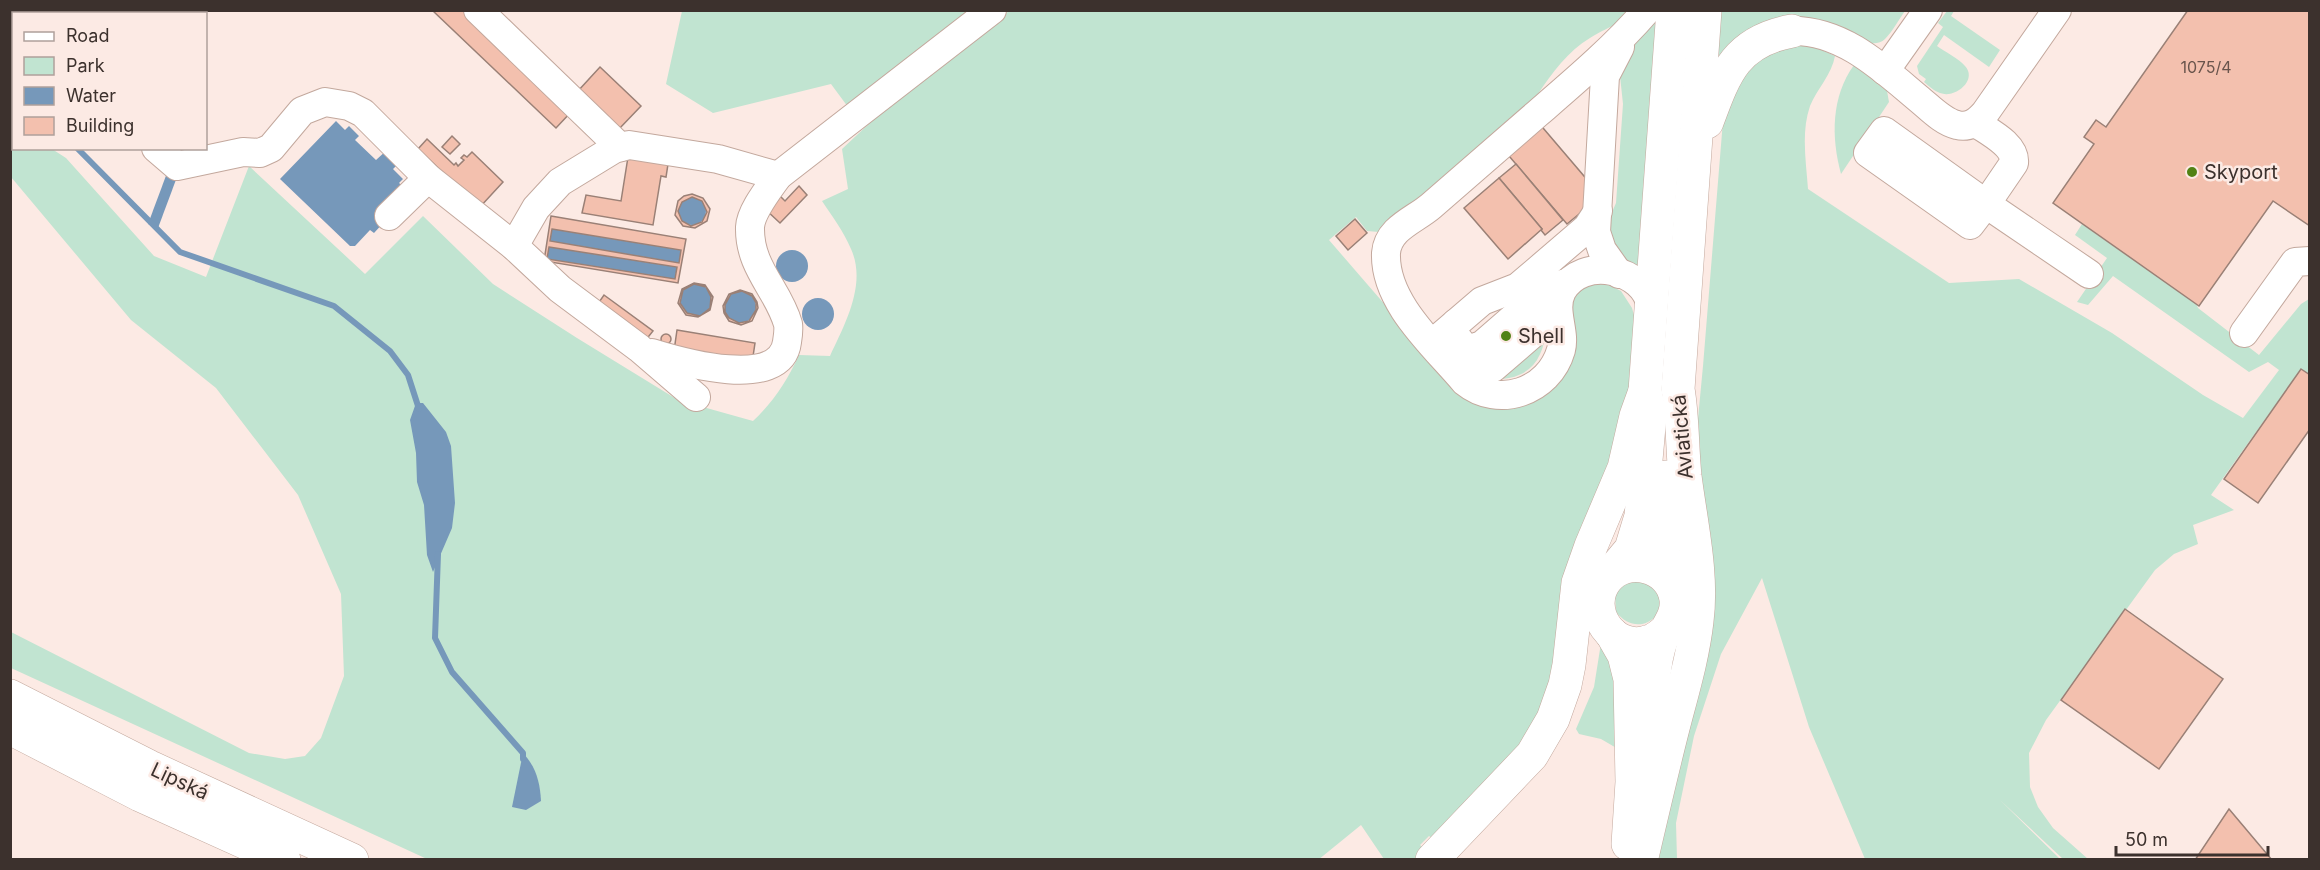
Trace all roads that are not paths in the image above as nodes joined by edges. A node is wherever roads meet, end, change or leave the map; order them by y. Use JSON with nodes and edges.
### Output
{"nodes":[{"id":1,"x":478,"y":10,"type":"edge"},
{"id":2,"x":992,"y":10,"type":"edge"},
{"id":3,"x":1673,"y":10,"type":"edge"},
{"id":4,"x":1705,"y":10,"type":"edge"},
{"id":5,"x":2057,"y":10,"type":"edge"},
{"id":6,"x":1925,"y":15,"type":"edge"},
{"id":7,"x":1642,"y":16,"type":"edge"},
{"id":8,"x":1792,"y":31,"type":"joint"},
{"id":9,"x":1885,"y":71,"type":"junction"},
{"id":10,"x":1976,"y":123,"type":"junction"},
{"id":11,"x":620,"y":147,"type":"junction"},
{"id":12,"x":158,"y":150,"type":"edge"},
{"id":13,"x":1694,"y":157,"type":"junction"},
{"id":14,"x":778,"y":176,"type":"junction"},
{"id":15,"x":428,"y":178,"type":"junction"},
{"id":16,"x":1598,"y":211,"type":"junction"},
{"id":17,"x":389,"y":216,"type":"dead end"},
{"id":18,"x":514,"y":246,"type":"junction"},
{"id":19,"x":2310,"y":261,"type":"edge"},
{"id":20,"x":1619,"y":274,"type":"junction"},
{"id":21,"x":2089,"y":274,"type":"dead end"},
{"id":22,"x":1556,"y":287,"type":"junction"},
{"id":23,"x":1652,"y":307,"type":"junction"},
{"id":24,"x":2244,"y":333,"type":"dead end"},
{"id":25,"x":1453,"y":340,"type":"junction"},
{"id":26,"x":639,"y":348,"type":"junction"},
{"id":27,"x":1678,"y":389,"type":"junction"},
{"id":28,"x":1645,"y":391,"type":"junction"},
{"id":29,"x":696,"y":397,"type":"dead end"},
{"id":30,"x":1602,"y":589,"type":"junction"},
{"id":31,"x":1674,"y":590,"type":"junction"},
{"id":32,"x":1669,"y":628,"type":"junction"},
{"id":33,"x":1612,"y":634,"type":"junction"},
{"id":34,"x":10,"y":696,"type":"edge"},
{"id":35,"x":10,"y":728,"type":"edge"},
{"id":36,"x":1434,"y":858,"type":"edge"},
{"id":37,"x":1637,"y":859,"type":"edge"},
{"id":38,"x":284,"y":860,"type":"edge"},
{"id":39,"x":352,"y":860,"type":"edge"}],
"edges":[{"from":1,"to":11,"type":"lane"},
{"from":2,"to":14,"type":"lane"},
{"from":3,"to":23,"type":"main road","name":"Aviatická"},
{"from":4,"to":13,"type":"main road","name":"Aviatická"},
{"from":5,"to":10,"type":"lane"},
{"from":6,"to":9,"type":"lane"},
{"from":7,"to":16,"type":"lane"},
{"from":7,"to":25,"type":"lane"},
{"from":8,"to":9,"type":"lane"},
{"from":8,"to":13,"type":"main road"},
{"from":9,"to":10,"type":"lane"},
{"from":10,"to":21,"type":"lane"},
{"from":11,"to":14,"type":"lane"},
{"from":11,"to":18,"type":"lane"},
{"from":12,"to":15,"type":"lane"},
{"from":13,"to":27,"type":"main road","name":"Aviatická"},
{"from":14,"to":26,"type":"lane"},
{"from":15,"to":17,"type":"lane"},
{"from":15,"to":18,"type":"lane"},
{"from":16,"to":20,"type":"lane"},
{"from":16,"to":25,"type":"lane"},
{"from":18,"to":26,"type":"lane"},
{"from":19,"to":24,"type":"lane"},
{"from":20,"to":22,"type":"lane"},
{"from":20,"to":23,"type":"lane"},
{"from":22,"to":25,"type":"lane"},
{"from":22,"to":25,"type":"lane"},
{"from":23,"to":28,"type":"main road","name":"Aviatická"},
{"from":26,"to":29,"type":"lane"},
{"from":27,"to":31,"type":"main road"},
{"from":27,"to":37,"type":"main road","name":"Aviatická"},
{"from":28,"to":30,"type":"main road","name":"Aviatická"},
{"from":28,"to":36,"type":"main road"},
{"from":30,"to":31,"type":"main road"},
{"from":30,"to":33,"type":"main road"},
{"from":30,"to":36,"type":"main road"},
{"from":31,"to":32,"type":"main road"},
{"from":32,"to":33,"type":"main road"},
{"from":32,"to":37,"type":"main road"},
{"from":33,"to":37,"type":"main road"},
{"from":34,"to":39,"type":"main road","name":"Lipská"},
{"from":35,"to":38,"type":"main road","name":"Lipská"}]}
